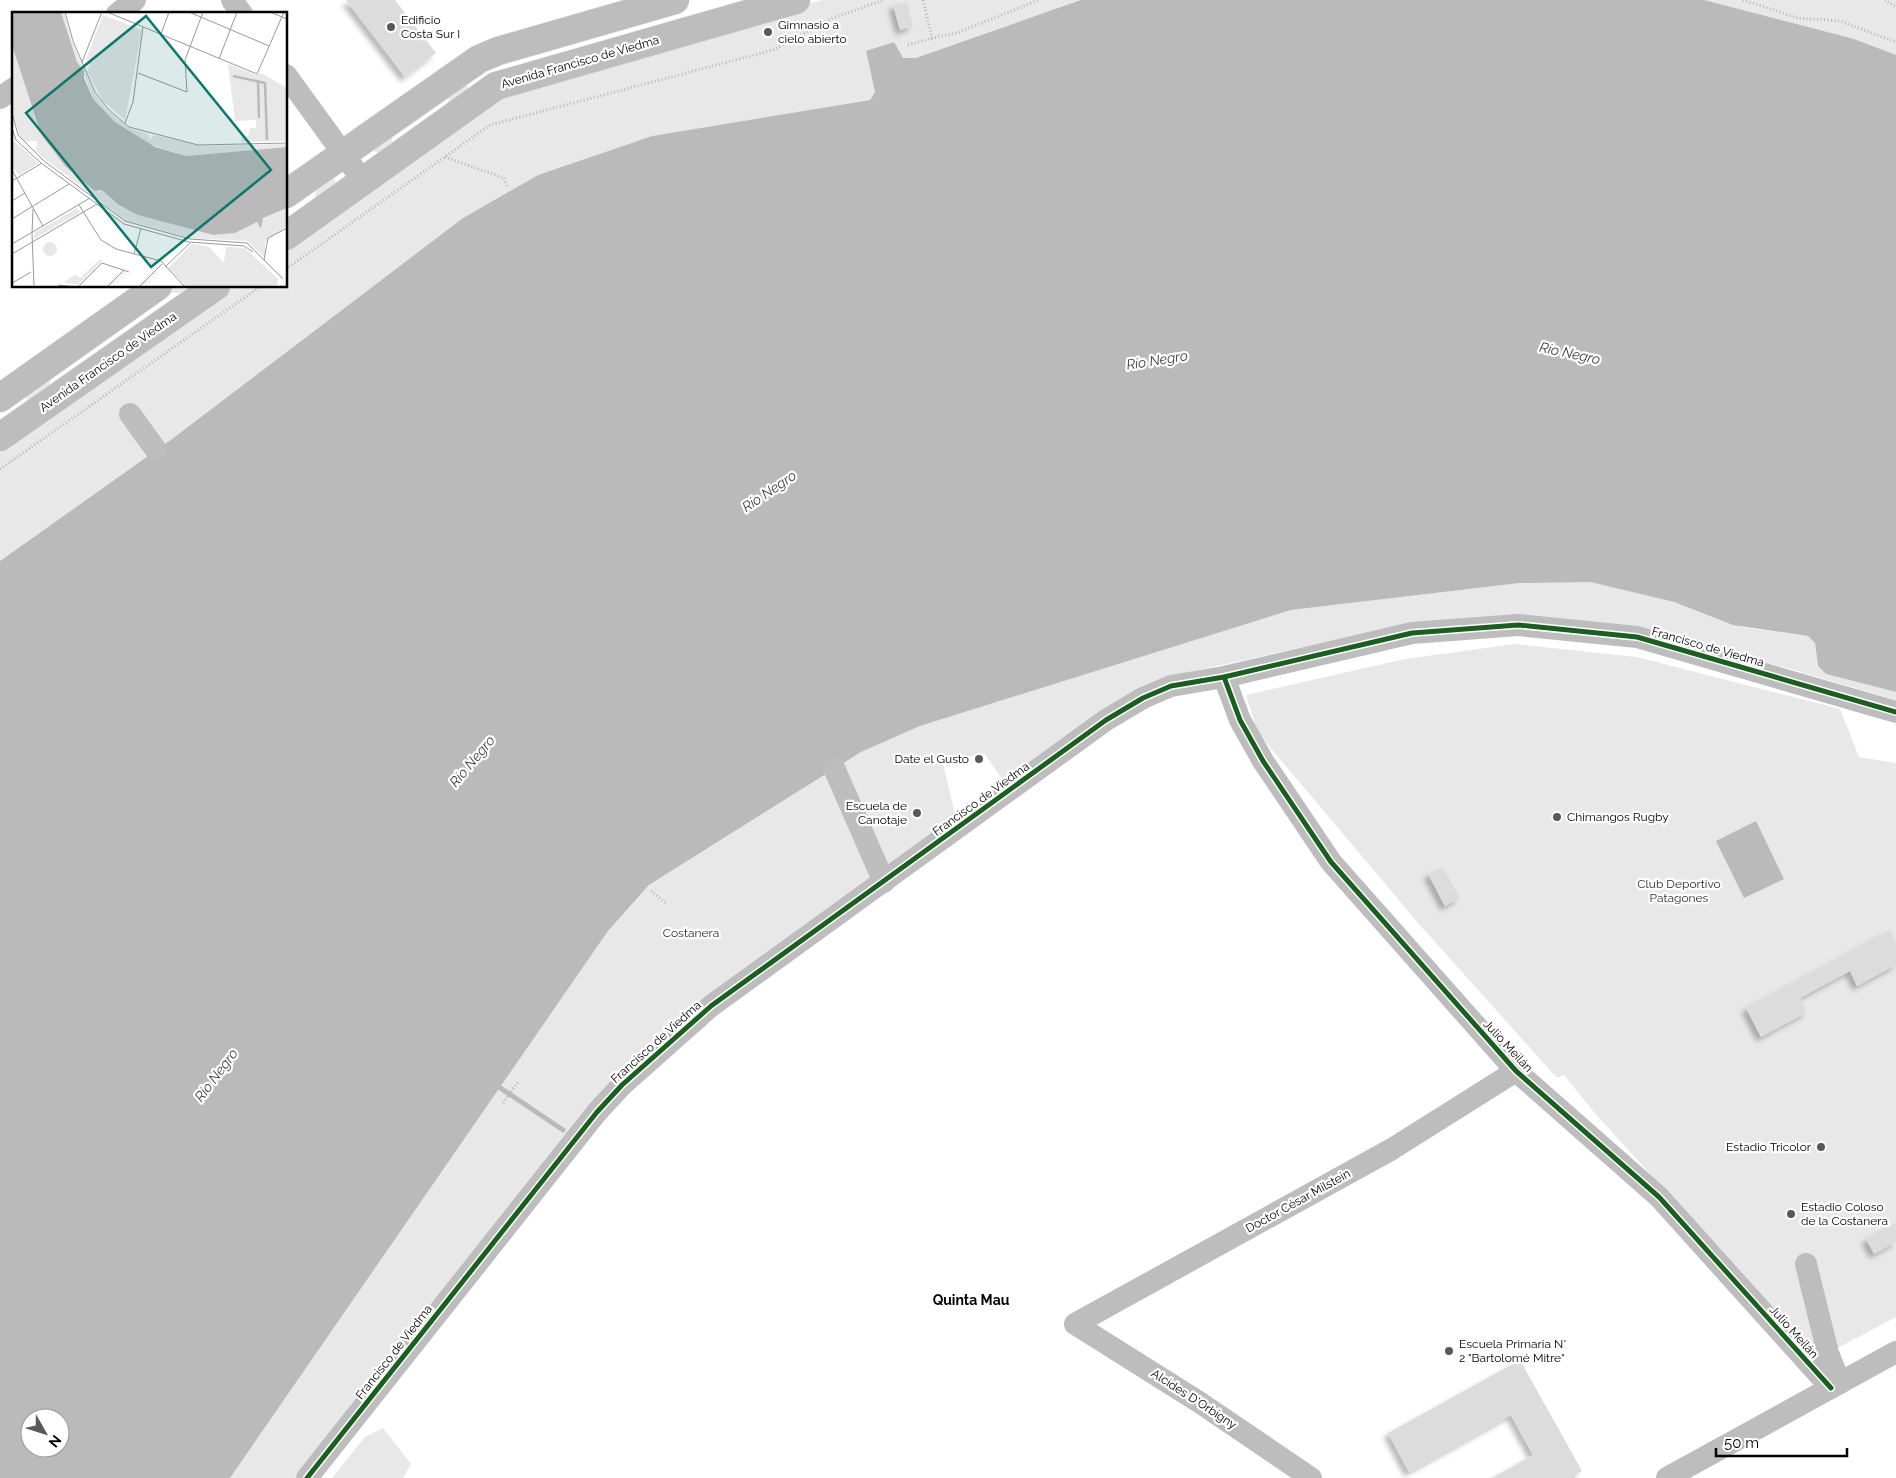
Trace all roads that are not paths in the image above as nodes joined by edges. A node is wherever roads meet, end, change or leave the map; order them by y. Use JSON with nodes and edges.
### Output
{"nodes":[{"id":1,"x":135,"y":0,"type":"edge"},
{"id":2,"x":232,"y":0,"type":"edge"},
{"id":3,"x":675,"y":0,"type":"edge"},
{"id":4,"x":791,"y":1,"type":"edge"},
{"id":5,"x":120,"y":12,"type":"edge"},
{"id":6,"x":241,"y":12,"type":"edge"},
{"id":7,"x":479,"y":59,"type":"junction"},
{"id":8,"x":288,"y":78,"type":"edge"},
{"id":9,"x":496,"y":86,"type":"junction"},
{"id":10,"x":12,"y":89,"type":"edge"},
{"id":11,"x":0,"y":98,"type":"edge"},
{"id":12,"x":343,"y":154,"type":"junction"},
{"id":13,"x":363,"y":181,"type":"junction"},
{"id":14,"x":288,"y":193,"type":"edge"},
{"id":15,"x":288,"y":235,"type":"edge"},
{"id":16,"x":155,"y":288,"type":"edge"},
{"id":17,"x":213,"y":288,"type":"edge"},
{"id":18,"x":5,"y":394,"type":"edge"},
{"id":19,"x":130,"y":414,"type":"dead end"},
{"id":20,"x":30,"y":416,"type":"junction"},
{"id":21,"x":0,"y":437,"type":"edge"},
{"id":22,"x":156,"y":450,"type":"dead end"},
{"id":23,"x":1224,"y":676,"type":"junction"},
{"id":24,"x":1896,"y":712,"type":"edge"},
{"id":25,"x":834,"y":768,"type":"dead end"},
{"id":26,"x":884,"y":882,"type":"junction"},
{"id":27,"x":1516,"y":1071,"type":"junction"},
{"id":28,"x":1806,"y":1264,"type":"dead end"},
{"id":29,"x":1075,"y":1324,"type":"joint"},
{"id":30,"x":1896,"y":1352,"type":"edge"},
{"id":31,"x":1835,"y":1385,"type":"junction"},
{"id":32,"x":1670,"y":1477,"type":"edge"},
{"id":33,"x":307,"y":1478,"type":"edge"},
{"id":34,"x":1311,"y":1478,"type":"edge"}],
"edges":[{"from":1,"to":5,"type":"street"},
{"from":2,"to":6,"type":"street"},
{"from":3,"to":7,"type":"main road"},
{"from":4,"to":9,"type":"main road","name":"Avenida Francisco de Viedma"},
{"from":7,"to":9,"type":"main road"},
{"from":7,"to":12,"type":"main road"},
{"from":8,"to":12,"type":"street"},
{"from":9,"to":13,"type":"main road","name":"Avenida Francisco de Viedma"},
{"from":10,"to":11,"type":"street"},
{"from":12,"to":13,"type":"street"},
{"from":12,"to":14,"type":"main road"},
{"from":13,"to":15,"type":"main road","name":"Avenida Francisco de Viedma"},
{"from":16,"to":18,"type":"main road"},
{"from":17,"to":20,"type":"main road","name":"Avenida Francisco de Viedma"},
{"from":18,"to":20,"type":"main road"},
{"from":19,"to":22,"type":"street"},
{"from":20,"to":21,"type":"main road","name":"Avenida Francisco de Viedma"},
{"from":23,"to":24,"type":"street","name":"Francisco de Viedma"},
{"from":23,"to":26,"type":"street","name":"Francisco de Viedma"},
{"from":23,"to":27,"type":"street","name":"Julio Meilán"},
{"from":25,"to":26,"type":"street"},
{"from":26,"to":33,"type":"street","name":"Francisco de Viedma"},
{"from":27,"to":29,"type":"street","name":"Doctor César Milstein"},
{"from":27,"to":31,"type":"street","name":"Julio Meilán"},
{"from":28,"to":31,"type":"street"},
{"from":29,"to":34,"type":"street","name":"Alcides D'Orbigny"},
{"from":30,"to":31,"type":"street"},
{"from":31,"to":32,"type":"street"}]}
